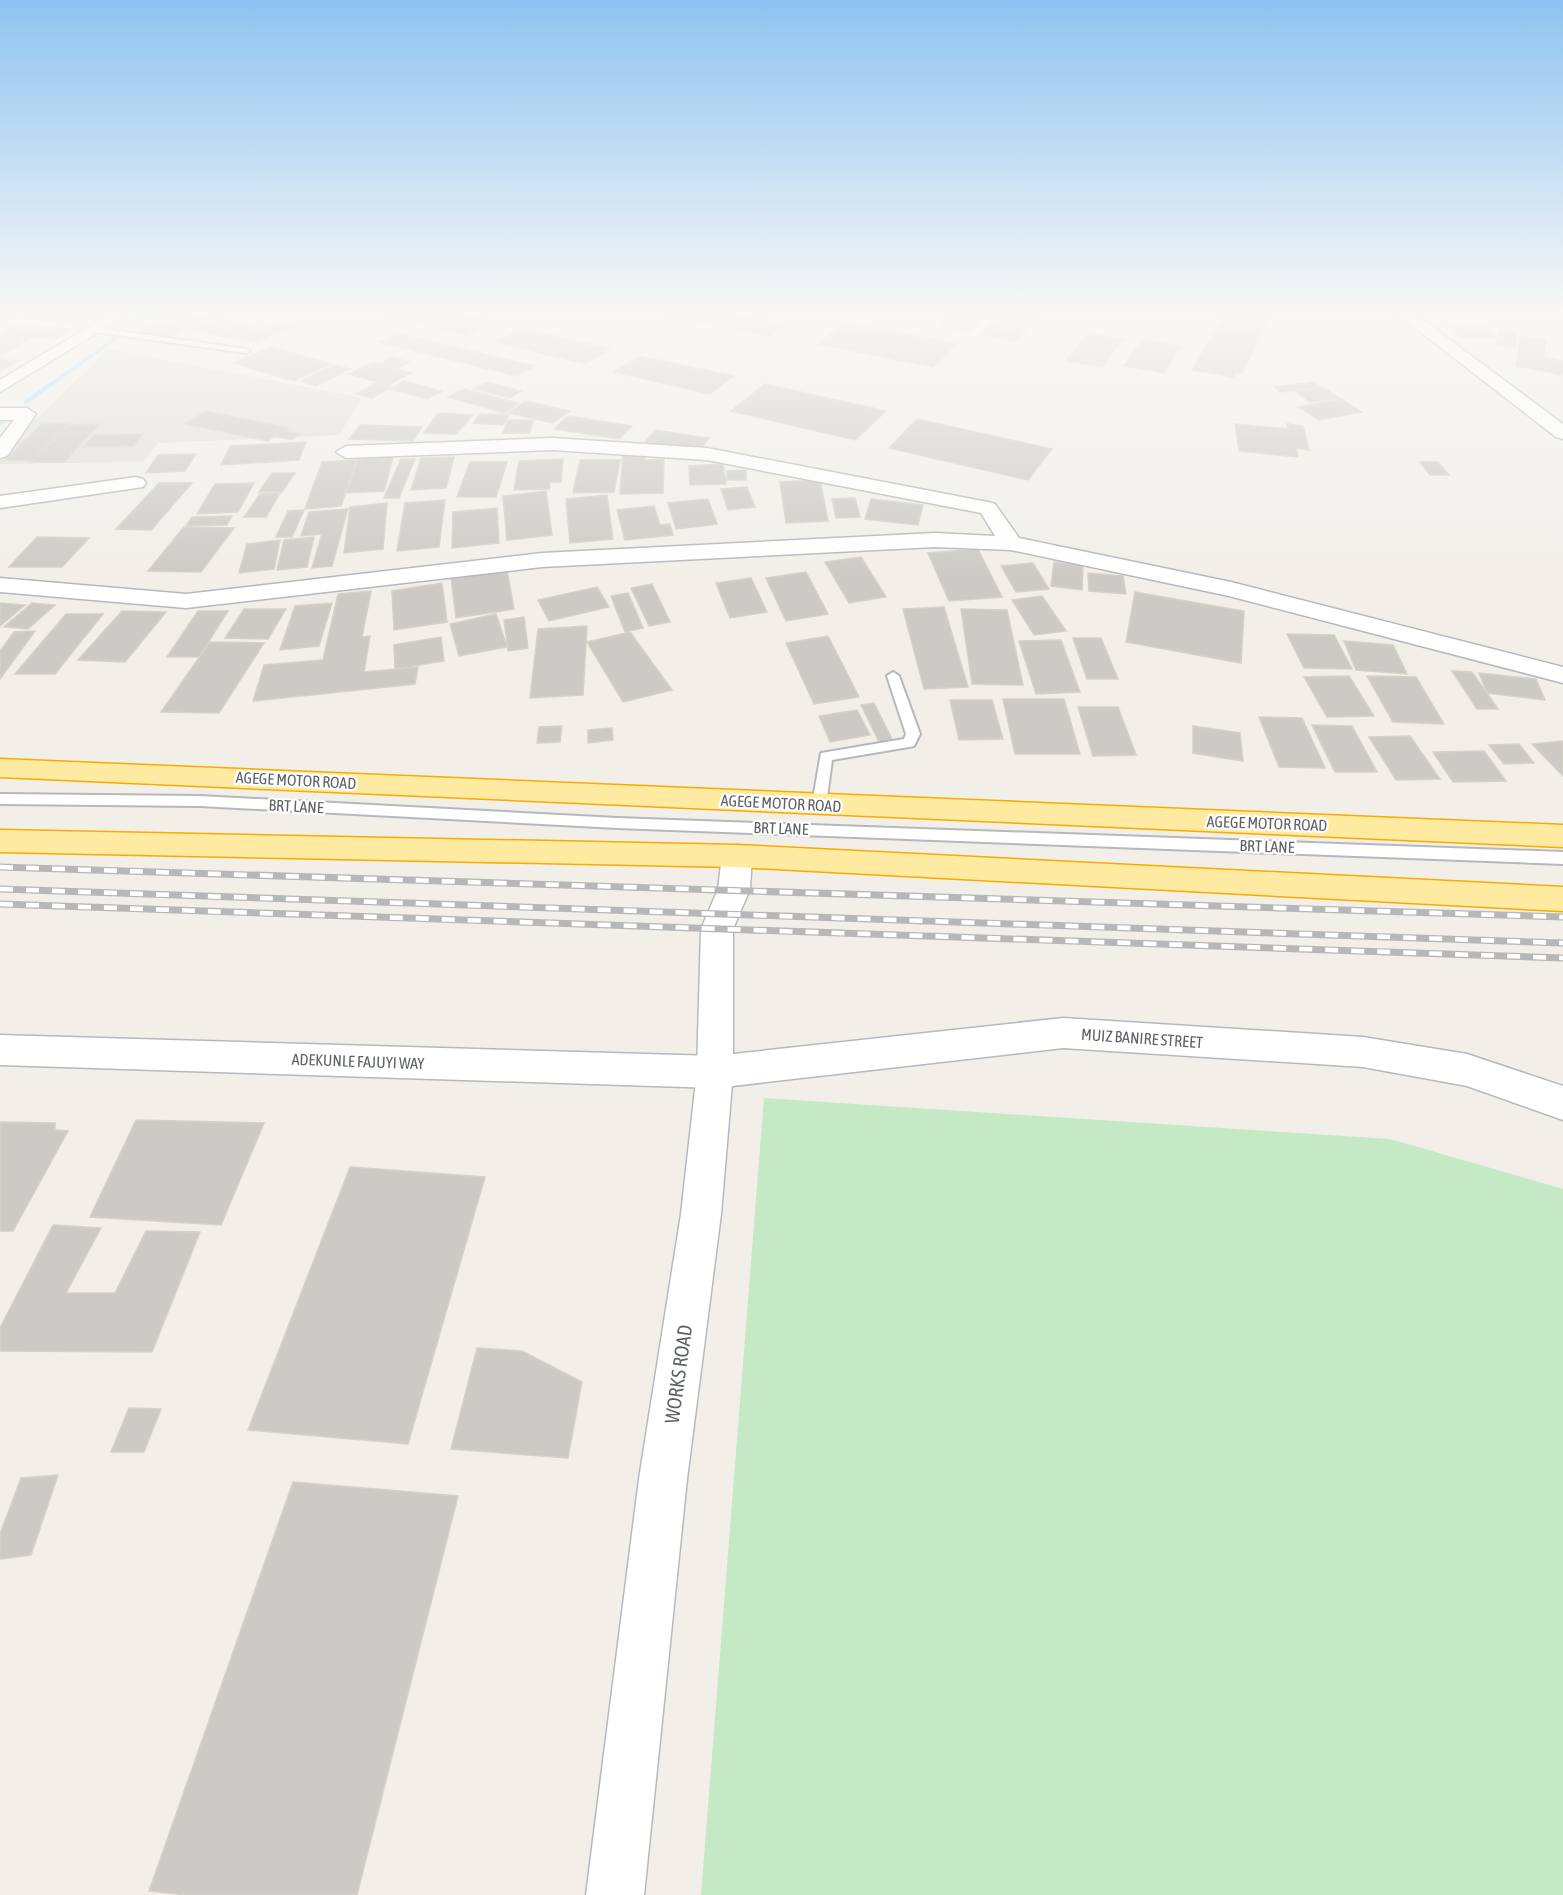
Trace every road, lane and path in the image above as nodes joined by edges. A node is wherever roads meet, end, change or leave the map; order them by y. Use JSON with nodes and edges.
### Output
{"nodes":[{"id":1,"x":1521,"y":401,"type":"edge"},
{"id":2,"x":0,"y":414,"type":"edge"},
{"id":3,"x":1563,"y":433,"type":"edge"},
{"id":4,"x":0,"y":452,"type":"edge"},
{"id":5,"x":346,"y":452,"type":"dead end"},
{"id":6,"x":136,"y":483,"type":"dead end"},
{"id":7,"x":0,"y":502,"type":"edge"},
{"id":8,"x":1011,"y":543,"type":"junction"},
{"id":9,"x":0,"y":585,"type":"edge"},
{"id":10,"x":1563,"y":675,"type":"edge"},
{"id":11,"x":894,"y":676,"type":"dead end"},
{"id":12,"x":0,"y":768,"type":"edge"},
{"id":13,"x":0,"y":799,"type":"edge"},
{"id":14,"x":819,"y":805,"type":"junction"},
{"id":15,"x":1563,"y":836,"type":"edge"},
{"id":16,"x":0,"y":841,"type":"edge"},
{"id":17,"x":737,"y":856,"type":"junction"},
{"id":18,"x":1563,"y":858,"type":"edge"},
{"id":19,"x":1563,"y":900,"type":"edge"},
{"id":20,"x":0,"y":1050,"type":"edge"},
{"id":21,"x":715,"y":1071,"type":"junction"},
{"id":22,"x":1563,"y":1102,"type":"edge"},
{"id":23,"x":615,"y":1895,"type":"edge"}],
"edges":[{"from":1,"to":3,"type":"street"},
{"from":2,"to":4,"type":"street"},
{"from":5,"to":8,"type":"street"},
{"from":6,"to":7,"type":"street"},
{"from":8,"to":9,"type":"street"},
{"from":8,"to":10,"type":"street"},
{"from":11,"to":14,"type":"lane"},
{"from":12,"to":14,"type":"highway","name":"AGEGE MOTOR ROAD"},
{"from":13,"to":18,"type":"lane","name":"BRT LANE"},
{"from":14,"to":15,"type":"highway","name":"AGEGE MOTOR ROAD"},
{"from":16,"to":17,"type":"highway"},
{"from":17,"to":19,"type":"highway"},
{"from":17,"to":21,"type":"street","name":"WORKS ROAD"},
{"from":20,"to":21,"type":"street","name":"ADEKUNLE FAJUYI WAY"},
{"from":21,"to":22,"type":"street","name":"MUIZ BANIRE STREET"},
{"from":21,"to":23,"type":"street","name":"WORKS ROAD"}]}
